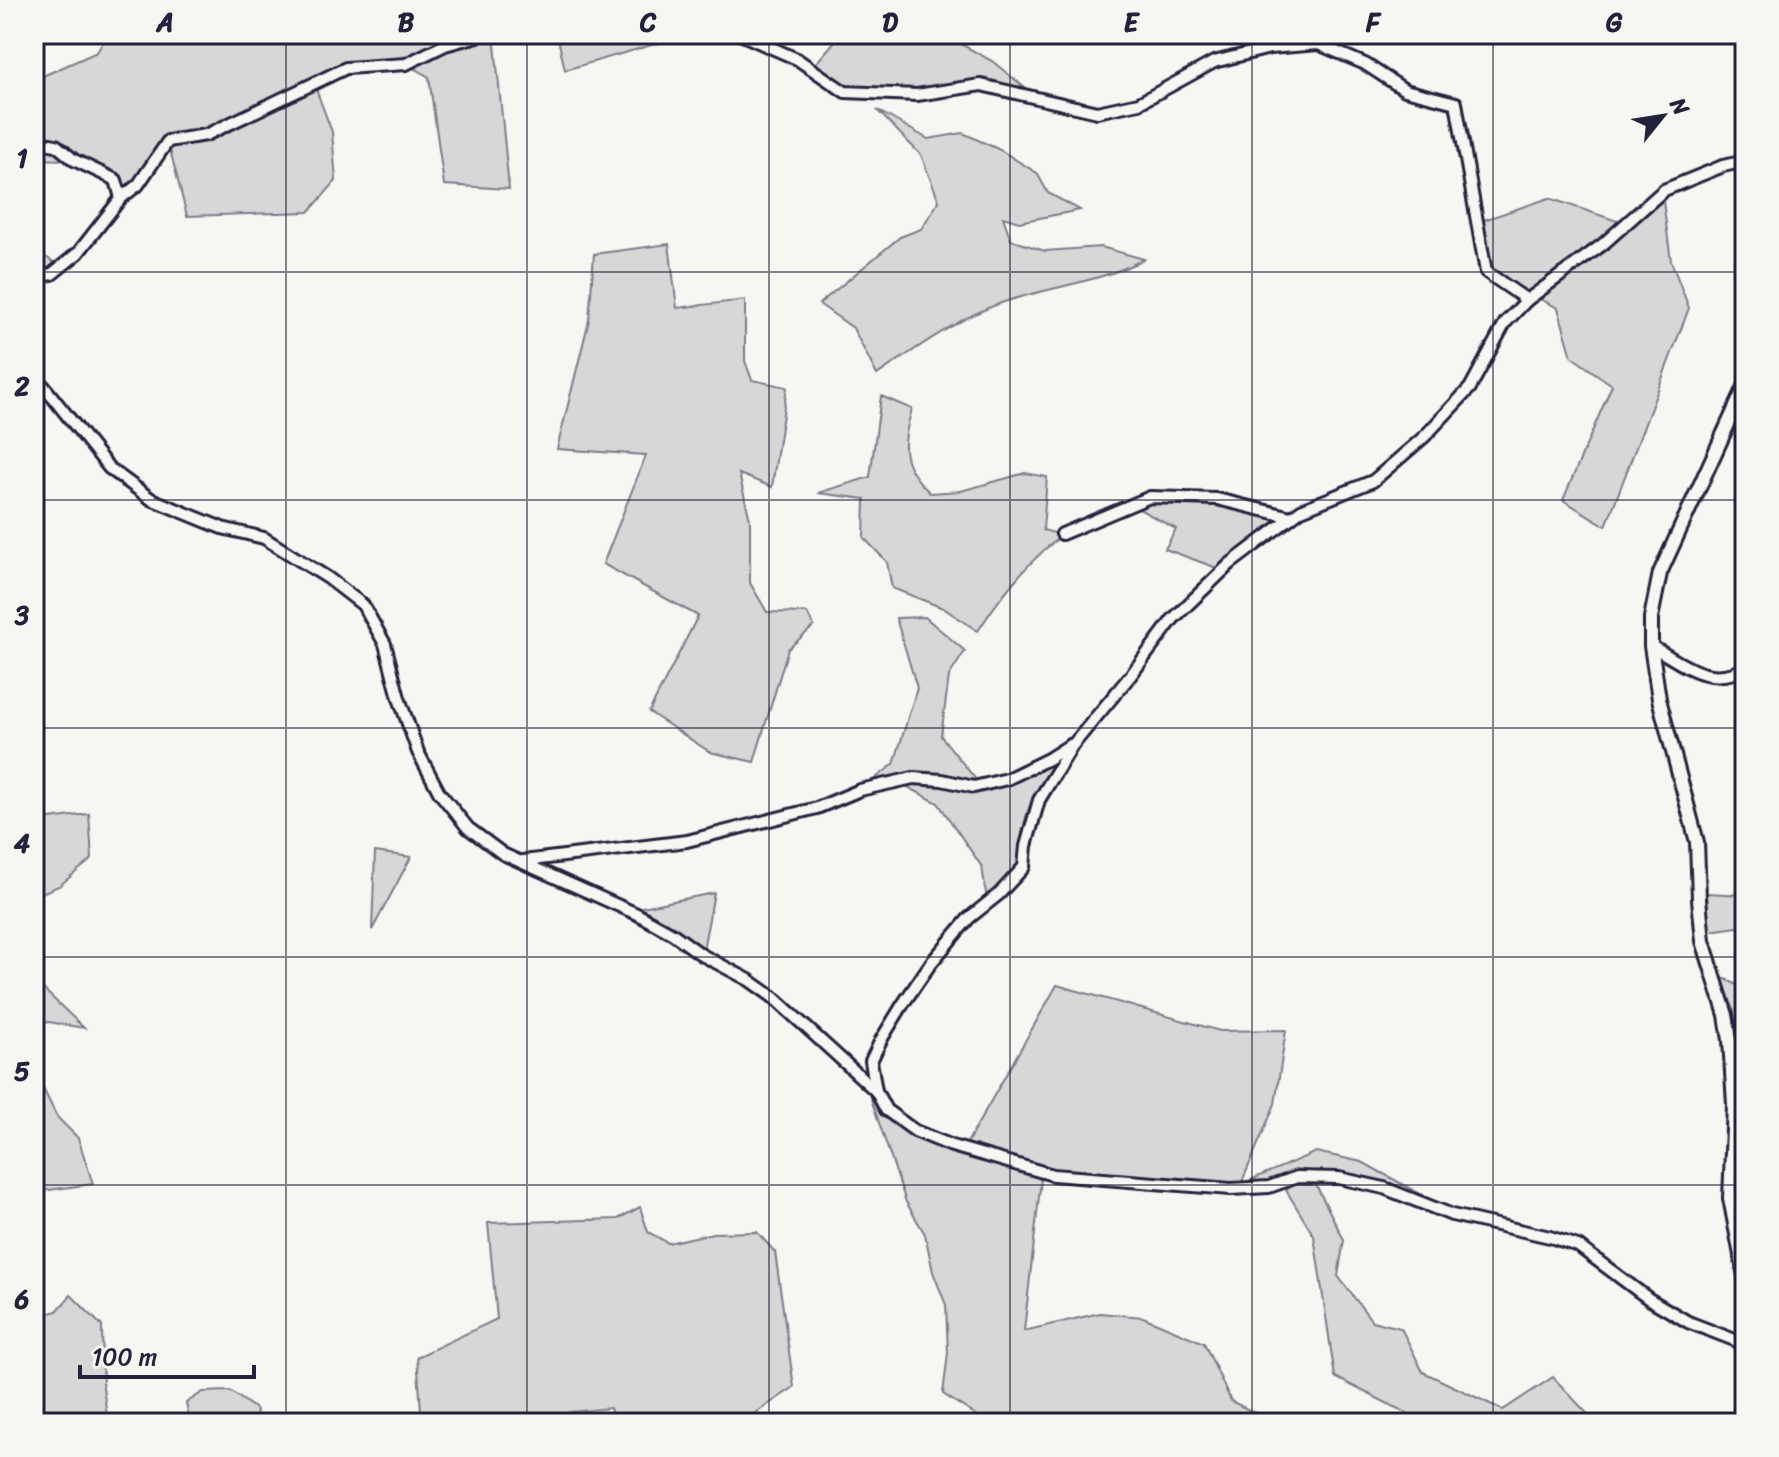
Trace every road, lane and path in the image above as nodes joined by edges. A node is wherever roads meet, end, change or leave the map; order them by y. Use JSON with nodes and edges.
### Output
{"nodes":[{"id":1,"x":485,"y":34,"type":"edge"},
{"id":2,"x":740,"y":34,"type":"edge"},
{"id":3,"x":1325,"y":34,"type":"edge"},
{"id":4,"x":1318,"y":44,"type":"junction"},
{"id":5,"x":34,"y":141,"type":"edge"},
{"id":6,"x":1745,"y":161,"type":"edge"},
{"id":7,"x":121,"y":198,"type":"junction"},
{"id":8,"x":34,"y":278,"type":"edge"},
{"id":9,"x":1527,"y":300,"type":"junction"},
{"id":10,"x":34,"y":374,"type":"edge"},
{"id":11,"x":1745,"y":387,"type":"edge"},
{"id":12,"x":1291,"y":517,"type":"junction"},
{"id":13,"x":1062,"y":534,"type":"dead end"},
{"id":14,"x":1651,"y":646,"type":"junction"},
{"id":15,"x":1745,"y":668,"type":"edge"},
{"id":16,"x":1076,"y":741,"type":"junction"},
{"id":17,"x":521,"y":861,"type":"junction"},
{"id":18,"x":876,"y":1091,"type":"junction"},
{"id":19,"x":1745,"y":1276,"type":"edge"},
{"id":20,"x":1745,"y":1344,"type":"edge"}],
"edges":[{"from":1,"to":7,"type":"street"},
{"from":2,"to":4,"type":"street"},
{"from":3,"to":4,"type":"street"},
{"from":4,"to":9,"type":"street"},
{"from":5,"to":7,"type":"street"},
{"from":6,"to":9,"type":"street"},
{"from":7,"to":8,"type":"street"},
{"from":9,"to":12,"type":"street"},
{"from":10,"to":17,"type":"street"},
{"from":11,"to":14,"type":"street"},
{"from":12,"to":13,"type":"street"},
{"from":12,"to":16,"type":"street"},
{"from":14,"to":15,"type":"street"},
{"from":14,"to":19,"type":"street"},
{"from":16,"to":17,"type":"street"},
{"from":16,"to":18,"type":"street"},
{"from":17,"to":18,"type":"street"},
{"from":18,"to":20,"type":"street"}]}
